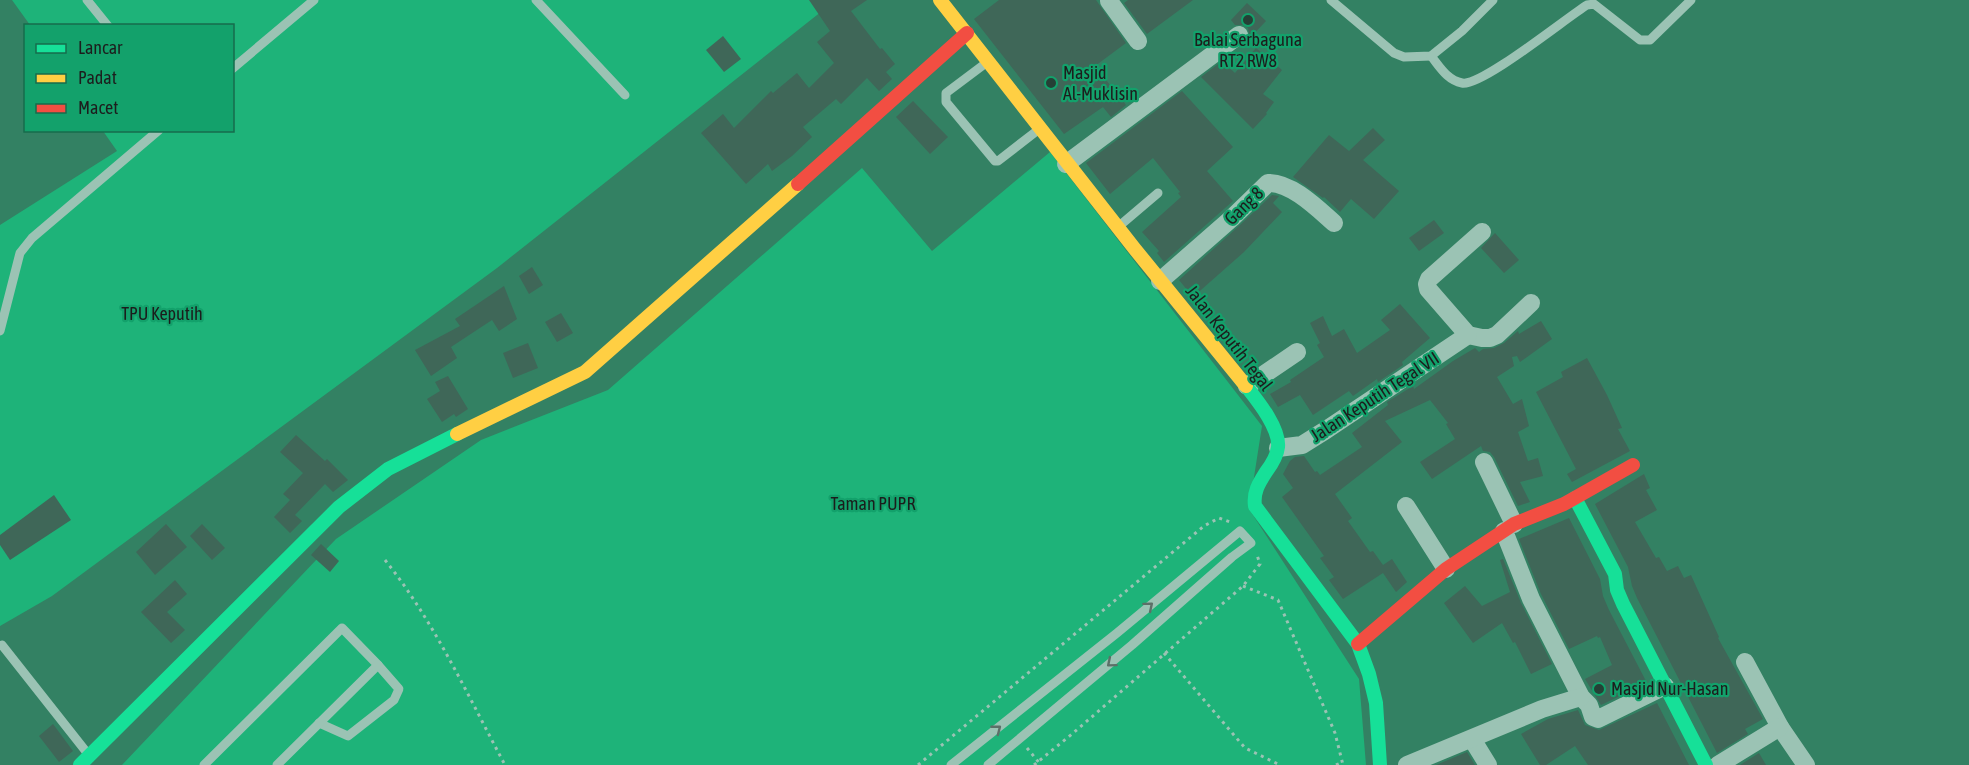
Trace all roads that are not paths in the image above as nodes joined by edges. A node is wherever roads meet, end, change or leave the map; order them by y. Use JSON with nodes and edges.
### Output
{"nodes":[{"id":1,"x":87,"y":0,"type":"edge"},
{"id":2,"x":314,"y":0,"type":"edge"},
{"id":3,"x":536,"y":0,"type":"edge"},
{"id":4,"x":940,"y":0,"type":"edge"},
{"id":5,"x":1109,"y":0,"type":"edge"},
{"id":6,"x":1331,"y":0,"type":"edge"},
{"id":7,"x":1493,"y":0,"type":"edge"},
{"id":8,"x":1691,"y":0,"type":"edge"},
{"id":9,"x":106,"y":24,"type":"edge"},
{"id":10,"x":966,"y":33,"type":"junction"},
{"id":11,"x":1239,"y":35,"type":"dead end"},
{"id":12,"x":1138,"y":41,"type":"dead end"},
{"id":13,"x":1431,"y":56,"type":"junction"},
{"id":14,"x":988,"y":61,"type":"junction"},
{"id":15,"x":234,"y":67,"type":"edge"},
{"id":16,"x":625,"y":94,"type":"dead end"},
{"id":17,"x":1040,"y":128,"type":"junction"},
{"id":18,"x":157,"y":132,"type":"edge"},
{"id":19,"x":1066,"y":164,"type":"junction"},
{"id":20,"x":1158,"y":193,"type":"dead end"},
{"id":21,"x":1334,"y":223,"type":"dead end"},
{"id":22,"x":1118,"y":227,"type":"junction"},
{"id":23,"x":1482,"y":232,"type":"dead end"},
{"id":24,"x":1160,"y":281,"type":"junction"},
{"id":25,"x":1531,"y":303,"type":"dead end"},
{"id":26,"x":0,"y":331,"type":"edge"},
{"id":27,"x":1468,"y":335,"type":"junction"},
{"id":28,"x":1296,"y":352,"type":"dead end"},
{"id":29,"x":1247,"y":386,"type":"junction"},
{"id":30,"x":1278,"y":448,"type":"junction"},
{"id":31,"x":1484,"y":462,"type":"dead end"},
{"id":32,"x":1633,"y":465,"type":"dead end"},
{"id":33,"x":1575,"y":498,"type":"junction"},
{"id":34,"x":1406,"y":506,"type":"dead end"},
{"id":35,"x":1509,"y":527,"type":"junction"},
{"id":36,"x":1446,"y":569,"type":"junction"},
{"id":37,"x":1117,"y":633,"type":"junction"},
{"id":38,"x":1358,"y":644,"type":"junction"},
{"id":39,"x":2,"y":645,"type":"dead end"},
{"id":40,"x":1132,"y":645,"type":"junction"},
{"id":41,"x":1745,"y":662,"type":"dead end"},
{"id":42,"x":378,"y":665,"type":"junction"},
{"id":43,"x":1665,"y":686,"type":"junction"},
{"id":44,"x":1581,"y":697,"type":"junction"},
{"id":45,"x":319,"y":723,"type":"junction"},
{"id":46,"x":1780,"y":726,"type":"junction"},
{"id":47,"x":1472,"y":739,"type":"junction"},
{"id":48,"x":84,"y":760,"type":"edge"},
{"id":49,"x":204,"y":765,"type":"edge"},
{"id":50,"x":277,"y":765,"type":"edge"},
{"id":51,"x":951,"y":765,"type":"edge"},
{"id":52,"x":988,"y":765,"type":"edge"},
{"id":53,"x":1380,"y":765,"type":"edge"},
{"id":54,"x":1407,"y":765,"type":"edge"},
{"id":55,"x":1488,"y":765,"type":"edge"},
{"id":56,"x":1706,"y":765,"type":"edge"},
{"id":57,"x":1718,"y":765,"type":"edge"},
{"id":58,"x":1806,"y":765,"type":"edge"}],
"edges":[{"from":1,"to":9,"type":"lane"},
{"from":2,"to":15,"type":"lane"},
{"from":3,"to":16,"type":"lane"},
{"from":4,"to":10,"type":"street","name":"Jalan Keputih Tegal"},
{"from":5,"to":12,"type":"street"},
{"from":6,"to":13,"type":"lane"},
{"from":7,"to":13,"type":"lane"},
{"from":8,"to":13,"type":"lane"},
{"from":10,"to":14,"type":"street","name":"Jalan Keputih Tegal"},
{"from":10,"to":48,"type":"street"},
{"from":11,"to":19,"type":"street"},
{"from":14,"to":17,"type":"street","name":"Jalan Keputih Tegal"},
{"from":14,"to":17,"type":"lane"},
{"from":17,"to":19,"type":"street","name":"Jalan Keputih Tegal"},
{"from":18,"to":26,"type":"lane"},
{"from":19,"to":22,"type":"street","name":"Jalan Keputih Tegal"},
{"from":20,"to":22,"type":"lane"},
{"from":21,"to":24,"type":"street","name":"Gang 8"},
{"from":22,"to":24,"type":"street","name":"Jalan Keputih Tegal"},
{"from":23,"to":27,"type":"street"},
{"from":24,"to":29,"type":"street","name":"Jalan Keputih Tegal"},
{"from":25,"to":27,"type":"street"},
{"from":27,"to":30,"type":"street","name":"Jalan Keputih Tegal VII"},
{"from":28,"to":29,"type":"street"},
{"from":29,"to":30,"type":"street","name":"Jalan Keputih Tegal"},
{"from":30,"to":38,"type":"street"},
{"from":31,"to":35,"type":"street"},
{"from":32,"to":33,"type":"street"},
{"from":33,"to":35,"type":"street"},
{"from":33,"to":43,"type":"street"},
{"from":34,"to":36,"type":"street"},
{"from":35,"to":36,"type":"street"},
{"from":35,"to":44,"type":"street"},
{"from":36,"to":38,"type":"street"},
{"from":37,"to":40,"type":"lane"},
{"from":37,"to":40,"type":"lane","one_way":true},
{"from":51,"to":37,"type":"lane","one_way":true},
{"from":38,"to":53,"type":"street"},
{"from":39,"to":48,"type":"lane"},
{"from":40,"to":52,"type":"lane","one_way":true},
{"from":41,"to":46,"type":"street"},
{"from":42,"to":45,"type":"lane"},
{"from":42,"to":45,"type":"lane"},
{"from":42,"to":49,"type":"lane"},
{"from":43,"to":44,"type":"street"},
{"from":43,"to":56,"type":"street"},
{"from":44,"to":47,"type":"street"},
{"from":45,"to":50,"type":"lane"},
{"from":46,"to":57,"type":"street"},
{"from":46,"to":58,"type":"street"},
{"from":47,"to":54,"type":"street"},
{"from":47,"to":55,"type":"street"}]}
